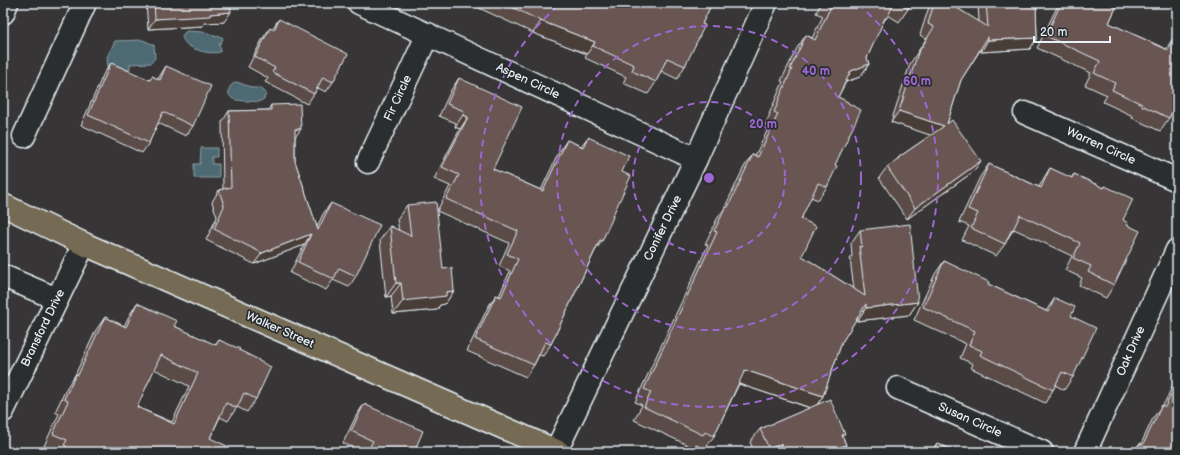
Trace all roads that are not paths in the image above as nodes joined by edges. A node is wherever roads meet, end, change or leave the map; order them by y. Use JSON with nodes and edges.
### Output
{"nodes":[{"id":1,"x":7,"y":3,"type":"edge"},
{"id":2,"x":85,"y":3,"type":"edge"},
{"id":3,"x":359,"y":3,"type":"edge"},
{"id":4,"x":766,"y":3,"type":"edge"},
{"id":5,"x":3,"y":13,"type":"edge"},
{"id":6,"x":428,"y":34,"type":"junction"},
{"id":7,"x":1025,"y":113,"type":"dead end"},
{"id":8,"x":24,"y":136,"type":"dead end"},
{"id":9,"x":696,"y":160,"type":"junction"},
{"id":10,"x":368,"y":162,"type":"dead end"},
{"id":11,"x":1177,"y":180,"type":"edge"},
{"id":12,"x":3,"y":205,"type":"edge"},
{"id":13,"x":84,"y":244,"type":"junction"},
{"id":14,"x":1177,"y":250,"type":"edge"},
{"id":15,"x":3,"y":276,"type":"edge"},
{"id":16,"x":57,"y":299,"type":"junction"},
{"id":17,"x":898,"y":388,"type":"dead end"},
{"id":18,"x":3,"y":411,"type":"edge"},
{"id":19,"x":558,"y":452,"type":"edge"},
{"id":20,"x":1042,"y":452,"type":"edge"},
{"id":21,"x":1085,"y":452,"type":"edge"}],
"edges":[{"from":1,"to":5,"type":"street"},
{"from":2,"to":8,"type":"street"},
{"from":3,"to":6,"type":"street","name":"Aspen Circle"},
{"from":4,"to":9,"type":"street","name":"Conifer Drive"},
{"from":6,"to":9,"type":"street","name":"Aspen Circle"},
{"from":6,"to":10,"type":"street","name":"Fir Circle"},
{"from":7,"to":11,"type":"street","name":"Warren Circle"},
{"from":9,"to":19,"type":"street","name":"Conifer Drive"},
{"from":12,"to":13,"type":"main road","name":"Walker Street"},
{"from":13,"to":16,"type":"street","name":"Bransford Drive"},
{"from":13,"to":19,"type":"main road","name":"Walker Street"},
{"from":14,"to":21,"type":"street","name":"Oak Drive"},
{"from":15,"to":16,"type":"street"},
{"from":16,"to":18,"type":"street","name":"Bransford Drive"},
{"from":17,"to":20,"type":"street","name":"Susan Circle"}]}
